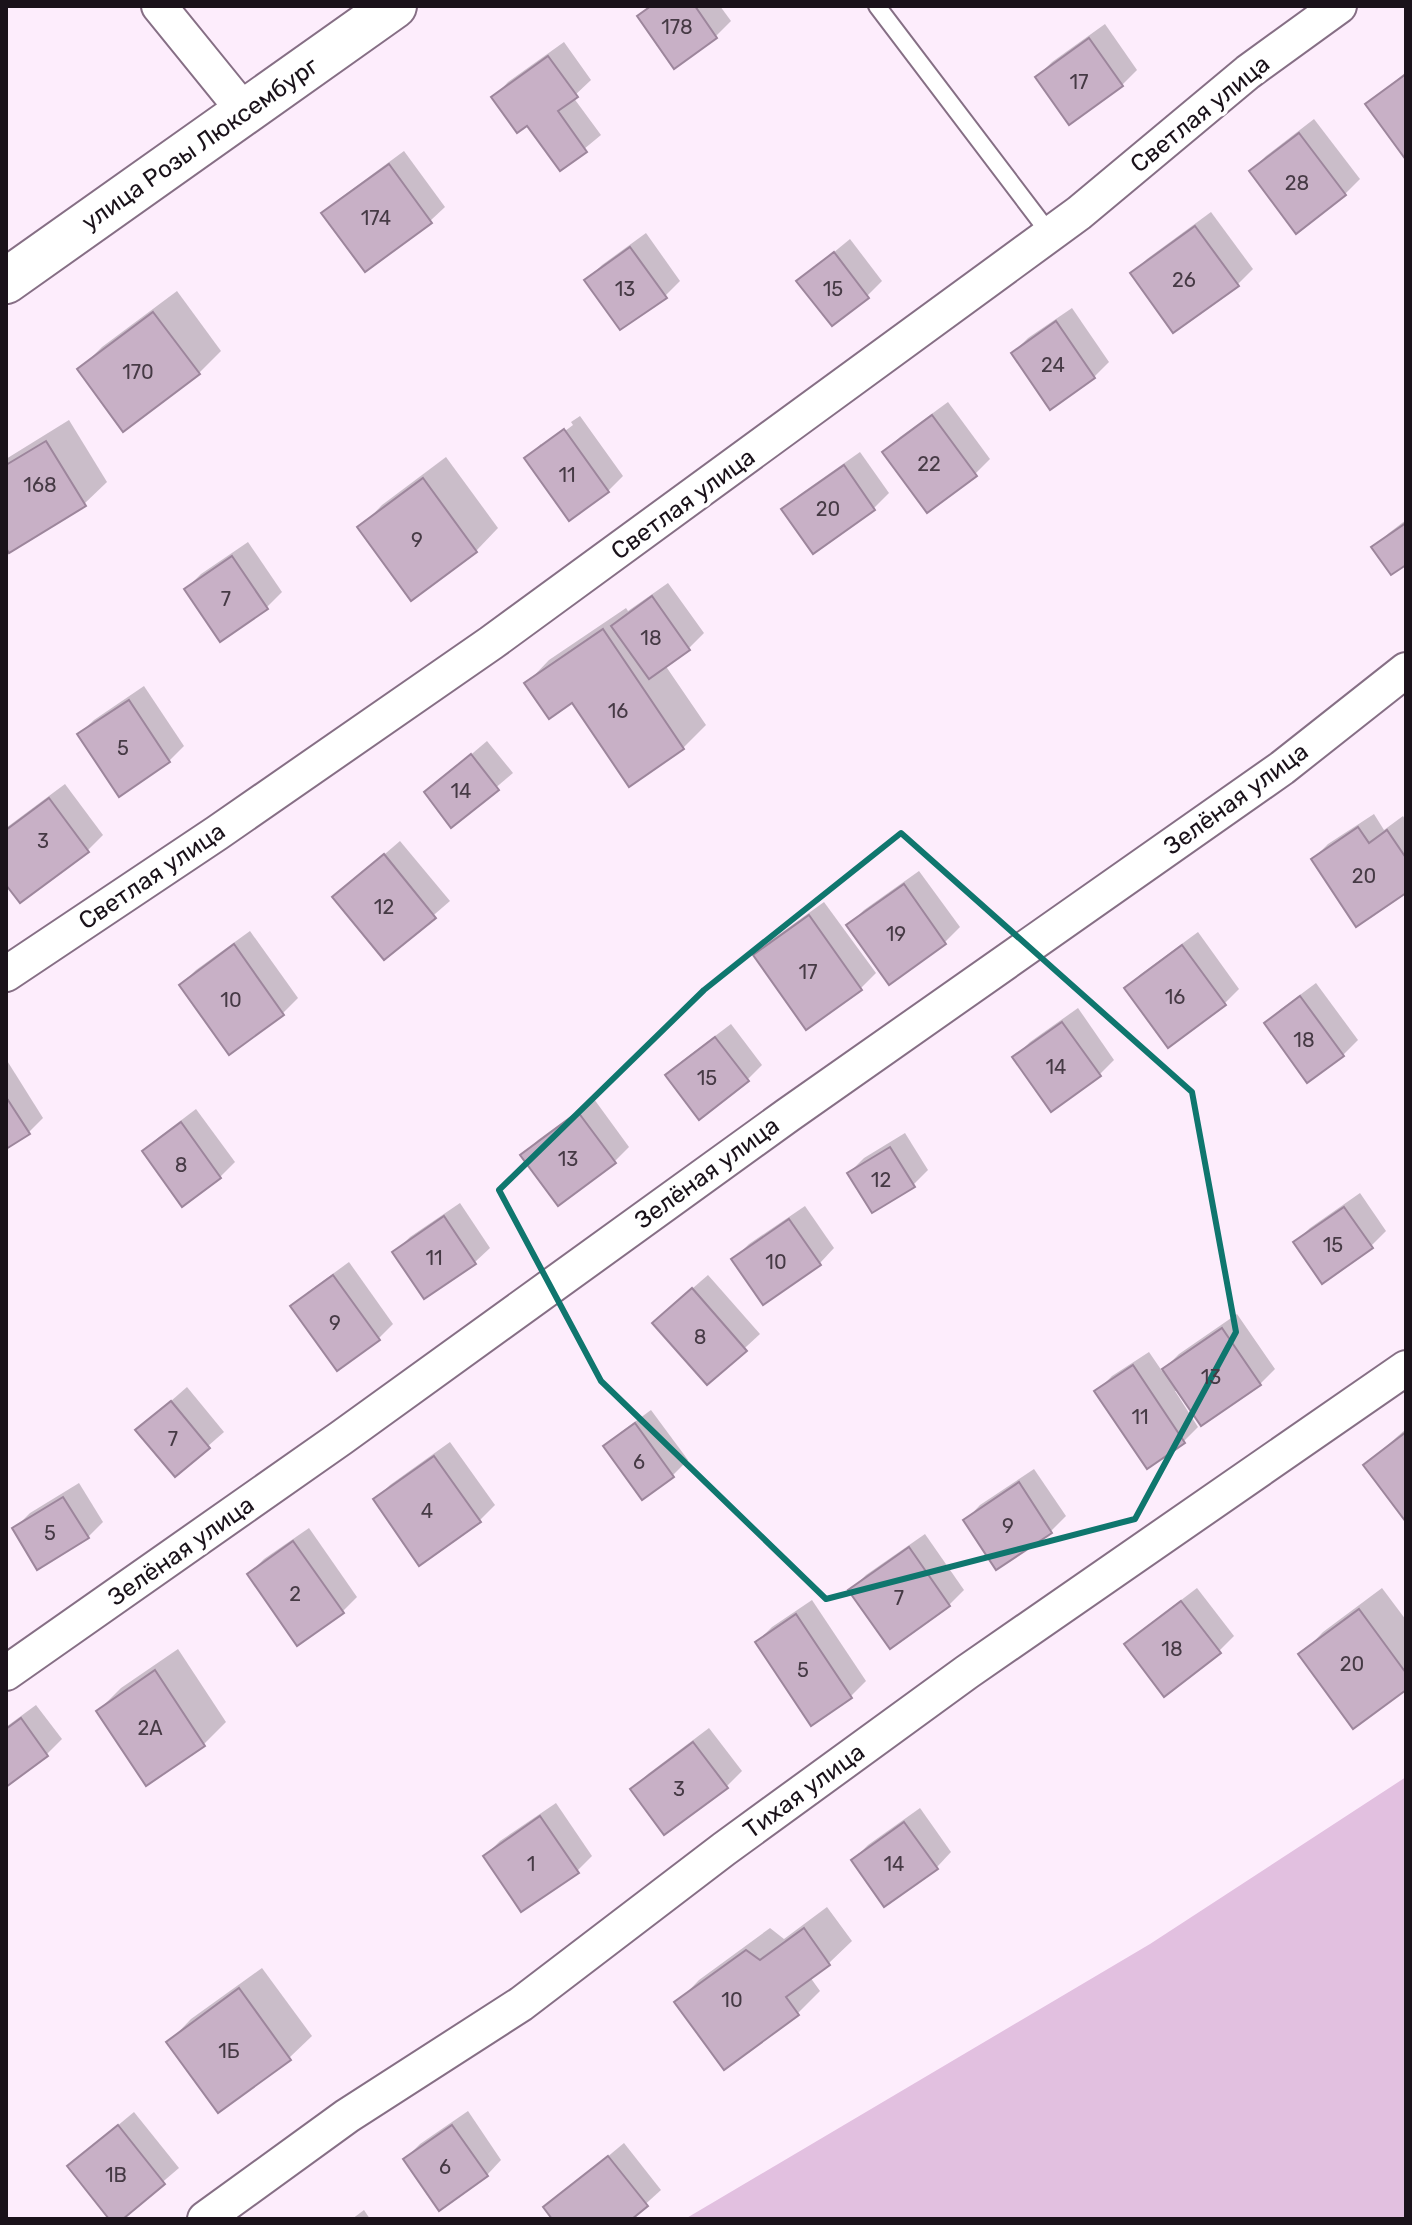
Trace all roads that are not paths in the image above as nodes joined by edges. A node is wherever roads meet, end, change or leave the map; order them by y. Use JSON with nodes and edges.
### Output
{"nodes":[{"id":1,"x":159,"y":6,"type":"edge"},
{"id":2,"x":394,"y":6,"type":"edge"},
{"id":3,"x":877,"y":6,"type":"edge"},
{"id":4,"x":1339,"y":6,"type":"edge"},
{"id":5,"x":245,"y":112,"type":"junction"},
{"id":6,"x":1050,"y":234,"type":"junction"},
{"id":7,"x":6,"y":281,"type":"edge"},
{"id":8,"x":1406,"y":670,"type":"edge"},
{"id":9,"x":6,"y":974,"type":"edge"},
{"id":10,"x":1406,"y":1368,"type":"edge"},
{"id":11,"x":6,"y":1673,"type":"edge"},
{"id":12,"x":205,"y":2219,"type":"edge"}],
"edges":[{"from":1,"to":5,"type":"street"},
{"from":2,"to":5,"type":"street","name":"улица Розы Люксембург"},
{"from":3,"to":6,"type":"lane"},
{"from":4,"to":6,"type":"street","name":"Светлая улица"},
{"from":5,"to":7,"type":"street","name":"улица Розы Люксембург"},
{"from":6,"to":9,"type":"street","name":"Светлая улица"},
{"from":8,"to":11,"type":"street","name":"Зелёная улица"},
{"from":10,"to":12,"type":"street","name":"Тихая улица"}]}
